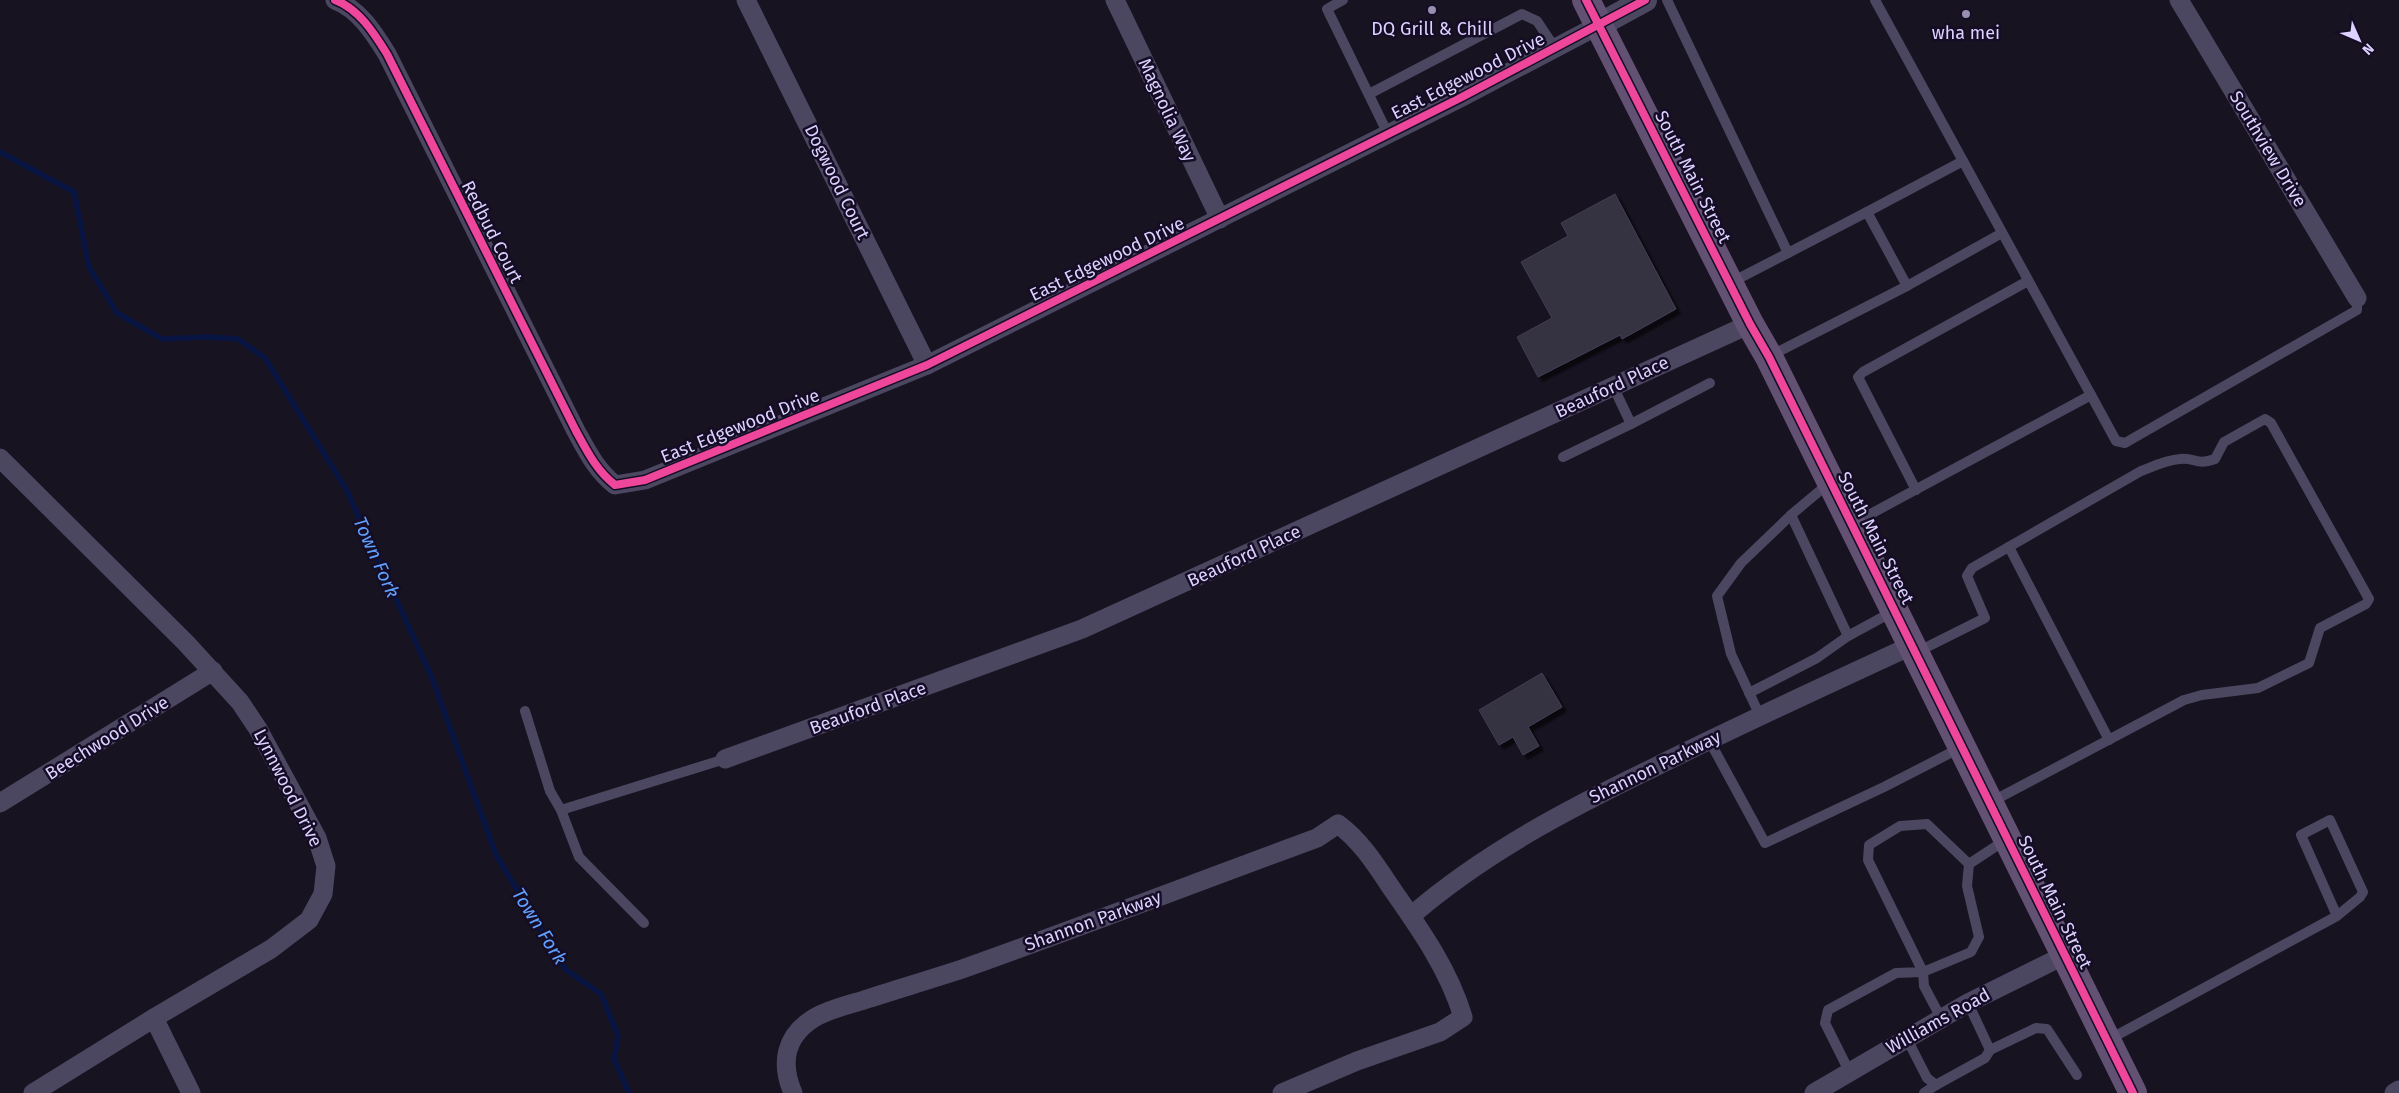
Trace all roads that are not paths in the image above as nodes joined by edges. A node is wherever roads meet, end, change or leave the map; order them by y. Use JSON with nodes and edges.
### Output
{"nodes":[{"id":1,"x":335,"y":0,"type":"edge"},
{"id":2,"x":746,"y":0,"type":"edge"},
{"id":3,"x":1114,"y":0,"type":"edge"},
{"id":4,"x":1343,"y":0,"type":"edge"},
{"id":5,"x":1586,"y":0,"type":"edge"},
{"id":6,"x":1645,"y":0,"type":"edge"},
{"id":7,"x":1667,"y":0,"type":"edge"},
{"id":8,"x":1875,"y":0,"type":"edge"},
{"id":9,"x":2183,"y":1,"type":"edge"},
{"id":10,"x":1325,"y":4,"type":"edge"},
{"id":11,"x":1598,"y":25,"type":"junction"},
{"id":12,"x":1555,"y":48,"type":"junction"},
{"id":13,"x":1369,"y":94,"type":"junction"},
{"id":14,"x":1388,"y":134,"type":"junction"},
{"id":15,"x":1963,"y":161,"type":"junction"},
{"id":16,"x":1867,"y":212,"type":"junction"},
{"id":17,"x":1220,"y":219,"type":"junction"},
{"id":18,"x":2002,"y":234,"type":"junction"},
{"id":19,"x":1788,"y":253,"type":"junction"},
{"id":20,"x":2028,"y":281,"type":"junction"},
{"id":21,"x":1730,"y":283,"type":"junction"},
{"id":22,"x":1907,"y":286,"type":"junction"},
{"id":23,"x":2357,"y":298,"type":"joint"},
{"id":24,"x":1750,"y":324,"type":"junction"},
{"id":25,"x":1769,"y":357,"type":"junction"},
{"id":26,"x":927,"y":365,"type":"junction"},
{"id":27,"x":1710,"y":383,"type":"dead end"},
{"id":28,"x":1613,"y":386,"type":"junction"},
{"id":29,"x":2091,"y":395,"type":"junction"},
{"id":30,"x":1631,"y":424,"type":"junction"},
{"id":31,"x":1564,"y":457,"type":"dead end"},
{"id":32,"x":0,"y":458,"type":"edge"},
{"id":33,"x":1830,"y":482,"type":"junction"},
{"id":34,"x":615,"y":485,"type":"joint"},
{"id":35,"x":1916,"y":490,"type":"junction"},
{"id":36,"x":1790,"y":514,"type":"junction"},
{"id":37,"x":1851,"y":524,"type":"junction"},
{"id":38,"x":2009,"y":547,"type":"junction"},
{"id":39,"x":1895,"y":611,"type":"junction"},
{"id":40,"x":1848,"y":636,"type":"junction"},
{"id":41,"x":1914,"y":649,"type":"junction"},
{"id":42,"x":213,"y":671,"type":"junction"},
{"id":43,"x":1749,"y":693,"type":"junction"},
{"id":44,"x":525,"y":711,"type":"dead end"},
{"id":45,"x":1760,"y":716,"type":"junction"},
{"id":46,"x":1709,"y":740,"type":"junction"},
{"id":47,"x":2109,"y":740,"type":"junction"},
{"id":48,"x":1962,"y":747,"type":"junction"},
{"id":49,"x":726,"y":758,"type":"joint"},
{"id":50,"x":1990,"y":802,"type":"junction"},
{"id":51,"x":0,"y":803,"type":"edge"},
{"id":52,"x":561,"y":810,"type":"junction"},
{"id":53,"x":2007,"y":838,"type":"junction"},
{"id":54,"x":1968,"y":864,"type":"junction"},
{"id":55,"x":1412,"y":915,"type":"junction"},
{"id":56,"x":2337,"y":916,"type":"junction"},
{"id":57,"x":644,"y":924,"type":"dead end"},
{"id":58,"x":2065,"y":955,"type":"junction"},
{"id":59,"x":1923,"y":972,"type":"junction"},
{"id":60,"x":1968,"y":1003,"type":"junction"},
{"id":61,"x":154,"y":1018,"type":"junction"},
{"id":62,"x":1941,"y":1018,"type":"junction"},
{"id":63,"x":1906,"y":1038,"type":"junction"},
{"id":64,"x":2107,"y":1041,"type":"junction"},
{"id":65,"x":1990,"y":1050,"type":"junction"},
{"id":66,"x":1849,"y":1071,"type":"junction"},
{"id":67,"x":2077,"y":1075,"type":"dead end"},
{"id":68,"x":1935,"y":1089,"type":"edge"},
{"id":69,"x":2399,"y":1090,"type":"edge"},
{"id":70,"x":33,"y":1093,"type":"edge"},
{"id":71,"x":191,"y":1093,"type":"edge"},
{"id":72,"x":793,"y":1093,"type":"edge"},
{"id":73,"x":1282,"y":1093,"type":"edge"},
{"id":74,"x":1814,"y":1093,"type":"edge"},
{"id":75,"x":1924,"y":1093,"type":"edge"},
{"id":76,"x":2134,"y":1093,"type":"edge"},
{"id":77,"x":2394,"y":1093,"type":"edge"}],
"edges":[{"from":1,"to":34,"type":"street","name":"Redbud Court"},
{"from":2,"to":26,"type":"street","name":"Dogwood Court"},
{"from":3,"to":17,"type":"street","name":"Magnolia Way"},
{"from":4,"to":10,"type":"lane"},
{"from":5,"to":11,"type":"main road","name":"South Main Street"},
{"from":6,"to":11,"type":"street"},
{"from":7,"to":19,"type":"lane"},
{"from":8,"to":15,"type":"lane"},
{"from":9,"to":23,"type":"street","name":"Southview Drive"},
{"from":10,"to":13,"type":"lane"},
{"from":11,"to":12,"type":"street","name":"East Edgewood Drive"},
{"from":11,"to":21,"type":"main road","name":"South Main Street"},
{"from":12,"to":13,"type":"lane"},
{"from":12,"to":14,"type":"street","name":"East Edgewood Drive"},
{"from":13,"to":14,"type":"lane"},
{"from":14,"to":17,"type":"street","name":"East Edgewood Drive"},
{"from":15,"to":16,"type":"lane"},
{"from":15,"to":18,"type":"lane"},
{"from":16,"to":19,"type":"lane"},
{"from":16,"to":22,"type":"lane"},
{"from":17,"to":26,"type":"street","name":"East Edgewood Drive"},
{"from":18,"to":20,"type":"lane"},
{"from":18,"to":22,"type":"lane"},
{"from":19,"to":21,"type":"lane"},
{"from":20,"to":29,"type":"lane"},
{"from":20,"to":35,"type":"lane"},
{"from":21,"to":24,"type":"main road","name":"South Main Street"},
{"from":22,"to":25,"type":"lane"},
{"from":23,"to":29,"type":"lane"},
{"from":24,"to":25,"type":"main road","name":"South Main Street"},
{"from":24,"to":28,"type":"street","name":"Beauford Place"},
{"from":25,"to":33,"type":"main road","name":"South Main Street"},
{"from":26,"to":34,"type":"street","name":"East Edgewood Drive"},
{"from":27,"to":30,"type":"lane"},
{"from":28,"to":30,"type":"lane"},
{"from":28,"to":49,"type":"street","name":"Beauford Place"},
{"from":29,"to":35,"type":"lane"},
{"from":30,"to":31,"type":"lane"},
{"from":32,"to":42,"type":"street","name":"Lynnwood Drive"},
{"from":33,"to":36,"type":"lane"},
{"from":33,"to":37,"type":"main road","name":"South Main Street"},
{"from":35,"to":37,"type":"lane"},
{"from":36,"to":40,"type":"lane"},
{"from":36,"to":43,"type":"lane"},
{"from":37,"to":39,"type":"main road","name":"South Main Street"},
{"from":38,"to":41,"type":"lane"},
{"from":38,"to":47,"type":"lane"},
{"from":38,"to":47,"type":"lane"},
{"from":39,"to":40,"type":"lane"},
{"from":39,"to":41,"type":"main road","name":"South Main Street"},
{"from":40,"to":43,"type":"lane"},
{"from":41,"to":45,"type":"street","name":"Shannon Parkway"},
{"from":41,"to":48,"type":"main road","name":"South Main Street"},
{"from":42,"to":51,"type":"street","name":"Beechwood Drive"},
{"from":42,"to":61,"type":"street","name":"Lynnwood Drive"},
{"from":43,"to":45,"type":"lane"},
{"from":44,"to":52,"type":"lane"},
{"from":45,"to":46,"type":"street","name":"Shannon Parkway"},
{"from":46,"to":48,"type":"lane"},
{"from":46,"to":55,"type":"street","name":"Shannon Parkway"},
{"from":47,"to":50,"type":"lane"},
{"from":48,"to":50,"type":"main road","name":"South Main Street"},
{"from":49,"to":52,"type":"lane"},
{"from":50,"to":53,"type":"main road","name":"South Main Street"},
{"from":52,"to":57,"type":"lane"},
{"from":53,"to":54,"type":"lane"},
{"from":53,"to":58,"type":"main road","name":"South Main Street"},
{"from":54,"to":59,"type":"lane"},
{"from":54,"to":59,"type":"lane"},
{"from":55,"to":72,"type":"street","name":"Shannon Parkway"},
{"from":55,"to":73,"type":"street","name":"Shannon Parkway"},
{"from":56,"to":56,"type":"lane"},
{"from":56,"to":64,"type":"lane"},
{"from":58,"to":60,"type":"street","name":"Williams Road"},
{"from":58,"to":64,"type":"main road","name":"South Main Street"},
{"from":59,"to":62,"type":"lane"},
{"from":59,"to":66,"type":"lane"},
{"from":60,"to":62,"type":"street","name":"Williams Road"},
{"from":60,"to":65,"type":"lane"},
{"from":61,"to":70,"type":"street","name":"Lynnwood Drive"},
{"from":61,"to":71,"type":"street"},
{"from":62,"to":63,"type":"street","name":"Williams Road"},
{"from":63,"to":66,"type":"street","name":"Williams Road"},
{"from":63,"to":68,"type":"lane"},
{"from":64,"to":76,"type":"main road","name":"South Main Street"},
{"from":65,"to":67,"type":"lane"},
{"from":65,"to":68,"type":"lane"},
{"from":66,"to":74,"type":"street","name":"Williams Road"},
{"from":68,"to":75,"type":"lane"},
{"from":69,"to":77,"type":"street"}]}
